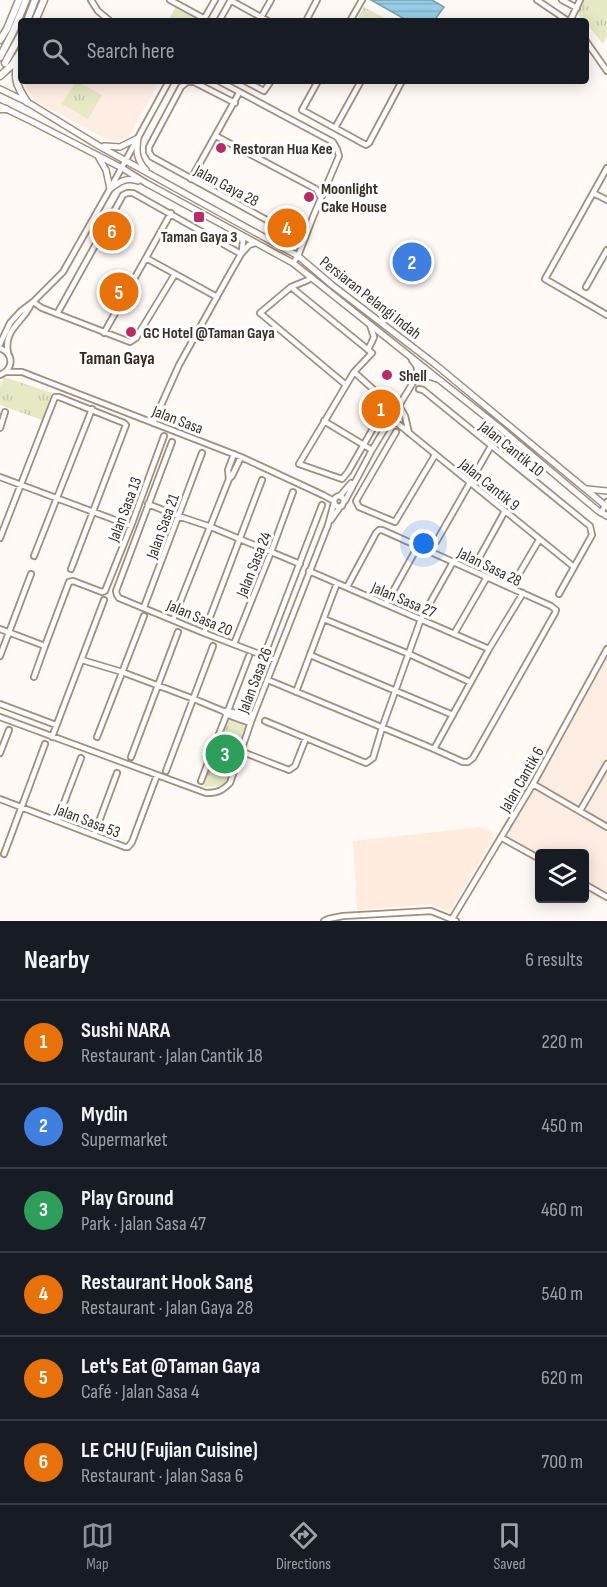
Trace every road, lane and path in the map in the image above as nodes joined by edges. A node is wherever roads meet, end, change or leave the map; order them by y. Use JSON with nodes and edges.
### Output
{"nodes":[{"id":1,"x":19,"y":0,"type":"edge"},
{"id":2,"x":26,"y":0,"type":"edge"},
{"id":3,"x":35,"y":0,"type":"edge"},
{"id":4,"x":44,"y":0,"type":"edge"},
{"id":5,"x":91,"y":0,"type":"edge"},
{"id":6,"x":170,"y":0,"type":"edge"},
{"id":7,"x":215,"y":0,"type":"edge"},
{"id":8,"x":230,"y":0,"type":"edge"},
{"id":9,"x":271,"y":0,"type":"edge"},
{"id":10,"x":317,"y":0,"type":"edge"},
{"id":11,"x":362,"y":0,"type":"edge"},
{"id":12,"x":537,"y":0,"type":"edge"},
{"id":13,"x":562,"y":0,"type":"edge"},
{"id":14,"x":580,"y":0,"type":"edge"},
{"id":15,"x":575,"y":10,"type":"junction"},
{"id":16,"x":559,"y":14,"type":"junction"},
{"id":17,"x":19,"y":18,"type":"edge"},
{"id":18,"x":28,"y":18,"type":"edge"},
{"id":19,"x":36,"y":18,"type":"edge"},
{"id":20,"x":107,"y":18,"type":"edge"},
{"id":21,"x":201,"y":18,"type":"edge"},
{"id":22,"x":205,"y":18,"type":"edge"},
{"id":23,"x":221,"y":18,"type":"edge"},
{"id":24,"x":258,"y":18,"type":"edge"},
{"id":25,"x":261,"y":18,"type":"edge"},
{"id":26,"x":308,"y":18,"type":"edge"},
{"id":27,"x":352,"y":18,"type":"edge"},
{"id":28,"x":566,"y":18,"type":"edge"},
{"id":29,"x":572,"y":18,"type":"edge"},
{"id":30,"x":18,"y":20,"type":"edge"},
{"id":31,"x":18,"y":39,"type":"edge"},
{"id":32,"x":0,"y":40,"type":"edge"},
{"id":33,"x":589,"y":45,"type":"edge"},
{"id":34,"x":18,"y":55,"type":"edge"},
{"id":35,"x":4,"y":64,"type":"edge"},
{"id":36,"x":18,"y":68,"type":"edge"},
{"id":37,"x":0,"y":71,"type":"edge"},
{"id":38,"x":607,"y":71,"type":"edge"},
{"id":39,"x":0,"y":76,"type":"edge"},
{"id":40,"x":167,"y":84,"type":"edge"},
{"id":41,"x":185,"y":84,"type":"edge"},
{"id":42,"x":198,"y":84,"type":"edge"},
{"id":43,"x":224,"y":84,"type":"edge"},
{"id":44,"x":251,"y":84,"type":"edge"},
{"id":45,"x":269,"y":84,"type":"edge"},
{"id":46,"x":316,"y":84,"type":"edge"},
{"id":47,"x":359,"y":84,"type":"edge"},
{"id":48,"x":400,"y":84,"type":"edge"},
{"id":49,"x":0,"y":89,"type":"edge"},
{"id":50,"x":240,"y":93,"type":"junction"},
{"id":51,"x":250,"y":98,"type":"junction"},
{"id":52,"x":27,"y":102,"type":"junction"},
{"id":53,"x":235,"y":103,"type":"junction"},
{"id":54,"x":2,"y":108,"type":"edge"},
{"id":55,"x":39,"y":109,"type":"junction"},
{"id":56,"x":31,"y":121,"type":"junction"},
{"id":57,"x":335,"y":128,"type":"junction"},
{"id":58,"x":216,"y":136,"type":"junction"},
{"id":59,"x":138,"y":138,"type":"junction"},
{"id":60,"x":99,"y":146,"type":"junction"},
{"id":61,"x":96,"y":155,"type":"junction"},
{"id":62,"x":126,"y":160,"type":"junction"},
{"id":63,"x":122,"y":168,"type":"junction"},
{"id":64,"x":607,"y":168,"type":"edge"},
{"id":65,"x":149,"y":173,"type":"junction"},
{"id":66,"x":191,"y":179,"type":"junction"},
{"id":67,"x":146,"y":183,"type":"junction"},
{"id":68,"x":324,"y":188,"type":"junction"},
{"id":69,"x":110,"y":189,"type":"junction"},
{"id":70,"x":316,"y":189,"type":"junction"},
{"id":71,"x":593,"y":193,"type":"junction"},
{"id":72,"x":321,"y":198,"type":"junction"},
{"id":73,"x":607,"y":200,"type":"edge"},
{"id":74,"x":171,"y":213,"type":"junction"},
{"id":75,"x":240,"y":234,"type":"junction"},
{"id":76,"x":306,"y":235,"type":"junction"},
{"id":77,"x":296,"y":236,"type":"junction"},
{"id":78,"x":255,"y":243,"type":"junction"},
{"id":79,"x":302,"y":245,"type":"junction"},
{"id":80,"x":607,"y":250,"type":"edge"},
{"id":81,"x":241,"y":254,"type":"junction"},
{"id":82,"x":298,"y":256,"type":"junction"},
{"id":83,"x":146,"y":258,"type":"junction"},
{"id":84,"x":293,"y":263,"type":"junction"},
{"id":85,"x":175,"y":274,"type":"junction"},
{"id":86,"x":311,"y":277,"type":"junction"},
{"id":87,"x":291,"y":287,"type":"junction"},
{"id":88,"x":586,"y":287,"type":"dead end"},
{"id":89,"x":217,"y":297,"type":"junction"},
{"id":90,"x":32,"y":303,"type":"junction"},
{"id":91,"x":57,"y":314,"type":"junction"},
{"id":92,"x":607,"y":315,"type":"edge"},
{"id":93,"x":369,"y":324,"type":"junction"},
{"id":94,"x":104,"y":333,"type":"junction"},
{"id":95,"x":0,"y":346,"type":"edge"},
{"id":96,"x":370,"y":352,"type":"junction"},
{"id":97,"x":8,"y":353,"type":"junction"},
{"id":98,"x":410,"y":357,"type":"junction"},
{"id":99,"x":11,"y":360,"type":"junction"},
{"id":100,"x":6,"y":372,"type":"junction"},
{"id":101,"x":22,"y":372,"type":"junction"},
{"id":102,"x":354,"y":372,"type":"junction"},
{"id":103,"x":0,"y":375,"type":"edge"},
{"id":104,"x":417,"y":376,"type":"junction"},
{"id":105,"x":439,"y":380,"type":"junction"},
{"id":106,"x":346,"y":385,"type":"junction"},
{"id":107,"x":418,"y":389,"type":"dead end"},
{"id":108,"x":399,"y":406,"type":"junction"},
{"id":109,"x":92,"y":409,"type":"junction"},
{"id":110,"x":5,"y":412,"type":"dead end"},
{"id":111,"x":392,"y":419,"type":"junction"},
{"id":112,"x":324,"y":421,"type":"junction"},
{"id":113,"x":153,"y":423,"type":"junction"},
{"id":114,"x":0,"y":428,"type":"edge"},
{"id":115,"x":396,"y":432,"type":"dead end"},
{"id":116,"x":409,"y":434,"type":"junction"},
{"id":117,"x":164,"y":436,"type":"dead end"},
{"id":118,"x":172,"y":442,"type":"dead end"},
{"id":119,"x":363,"y":446,"type":"junction"},
{"id":120,"x":491,"y":446,"type":"junction"},
{"id":121,"x":372,"y":450,"type":"junction"},
{"id":122,"x":202,"y":453,"type":"dead end"},
{"id":123,"x":234,"y":454,"type":"junction"},
{"id":124,"x":435,"y":455,"type":"junction"},
{"id":125,"x":241,"y":457,"type":"junction"},
{"id":126,"x":0,"y":477,"type":"edge"},
{"id":127,"x":357,"y":477,"type":"junction"},
{"id":128,"x":229,"y":479,"type":"junction"},
{"id":129,"x":262,"y":480,"type":"dead end"},
{"id":130,"x":470,"y":482,"type":"junction"},
{"id":131,"x":21,"y":485,"type":"junction"},
{"id":132,"x":586,"y":489,"type":"junction"},
{"id":133,"x":607,"y":491,"type":"edge"},
{"id":134,"x":293,"y":492,"type":"dead end"},
{"id":135,"x":56,"y":499,"type":"junction"},
{"id":136,"x":336,"y":500,"type":"junction"},
{"id":137,"x":148,"y":504,"type":"junction"},
{"id":138,"x":322,"y":505,"type":"dead end"},
{"id":139,"x":342,"y":505,"type":"junction"},
{"id":140,"x":606,"y":505,"type":"edge"},
{"id":141,"x":505,"y":511,"type":"junction"},
{"id":142,"x":93,"y":513,"type":"junction"},
{"id":143,"x":604,"y":514,"type":"edge"},
{"id":144,"x":178,"y":516,"type":"junction"},
{"id":145,"x":328,"y":525,"type":"junction"},
{"id":146,"x":131,"y":526,"type":"junction"},
{"id":147,"x":211,"y":527,"type":"junction"},
{"id":148,"x":0,"y":538,"type":"edge"},
{"id":149,"x":241,"y":540,"type":"junction"},
{"id":150,"x":539,"y":540,"type":"junction"},
{"id":151,"x":433,"y":543,"type":"dead end"},
{"id":152,"x":418,"y":546,"type":"junction"},
{"id":153,"x":271,"y":552,"type":"junction"},
{"id":154,"x":34,"y":556,"type":"dead end"},
{"id":155,"x":478,"y":558,"type":"dead end"},
{"id":156,"x":453,"y":562,"type":"junction"},
{"id":157,"x":300,"y":564,"type":"junction"},
{"id":158,"x":574,"y":567,"type":"junction"},
{"id":159,"x":71,"y":570,"type":"dead end"},
{"id":160,"x":309,"y":571,"type":"junction"},
{"id":161,"x":31,"y":574,"type":"dead end"},
{"id":162,"x":487,"y":577,"type":"junction"},
{"id":163,"x":516,"y":579,"type":"dead end"},
{"id":164,"x":337,"y":583,"type":"junction"},
{"id":165,"x":347,"y":587,"type":"junction"},
{"id":166,"x":523,"y":593,"type":"junction"},
{"id":167,"x":559,"y":594,"type":"dead end"},
{"id":168,"x":104,"y":600,"type":"dead end"},
{"id":169,"x":386,"y":604,"type":"junction"},
{"id":170,"x":144,"y":607,"type":"junction"},
{"id":171,"x":144,"y":616,"type":"dead end"},
{"id":172,"x":324,"y":619,"type":"junction"},
{"id":173,"x":421,"y":619,"type":"junction"},
{"id":174,"x":173,"y":620,"type":"junction"},
{"id":175,"x":0,"y":629,"type":"edge"},
{"id":176,"x":9,"y":632,"type":"junction"},
{"id":177,"x":178,"y":632,"type":"dead end"},
{"id":178,"x":204,"y":633,"type":"junction"},
{"id":179,"x":454,"y":634,"type":"junction"},
{"id":180,"x":234,"y":645,"type":"junction"},
{"id":181,"x":45,"y":646,"type":"junction"},
{"id":182,"x":213,"y":646,"type":"dead end"},
{"id":183,"x":489,"y":649,"type":"junction"},
{"id":184,"x":607,"y":649,"type":"edge"},
{"id":185,"x":409,"y":654,"type":"junction"},
{"id":186,"x":310,"y":655,"type":"junction"},
{"id":187,"x":0,"y":656,"type":"edge"},
{"id":188,"x":249,"y":656,"type":"dead end"},
{"id":189,"x":264,"y":656,"type":"junction"},
{"id":190,"x":82,"y":660,"type":"junction"},
{"id":191,"x":275,"y":660,"type":"junction"},
{"id":192,"x":122,"y":672,"type":"junction"},
{"id":193,"x":34,"y":677,"type":"dead end"},
{"id":194,"x":267,"y":680,"type":"junction"},
{"id":195,"x":470,"y":682,"type":"junction"},
{"id":196,"x":156,"y":686,"type":"junction"},
{"id":197,"x":395,"y":690,"type":"junction"},
{"id":198,"x":296,"y":692,"type":"junction"},
{"id":199,"x":194,"y":699,"type":"junction"},
{"id":200,"x":0,"y":705,"type":"edge"},
{"id":201,"x":225,"y":712,"type":"junction"},
{"id":202,"x":453,"y":715,"type":"junction"},
{"id":203,"x":0,"y":717,"type":"edge"},
{"id":204,"x":251,"y":721,"type":"junction"},
{"id":205,"x":265,"y":721,"type":"dead end"},
{"id":206,"x":56,"y":725,"type":"junction"},
{"id":207,"x":382,"y":728,"type":"junction"},
{"id":208,"x":9,"y":730,"type":"dead end"},
{"id":209,"x":52,"y":737,"type":"junction"},
{"id":210,"x":97,"y":737,"type":"dead end"},
{"id":211,"x":306,"y":738,"type":"junction"},
{"id":212,"x":45,"y":744,"type":"dead end"},
{"id":213,"x":434,"y":749,"type":"junction"},
{"id":214,"x":240,"y":751,"type":"junction"},
{"id":215,"x":0,"y":753,"type":"edge"},
{"id":216,"x":130,"y":757,"type":"dead end"},
{"id":217,"x":81,"y":758,"type":"dead end"},
{"id":218,"x":607,"y":764,"type":"edge"},
{"id":219,"x":166,"y":771,"type":"dead end"},
{"id":220,"x":117,"y":772,"type":"dead end"},
{"id":221,"x":157,"y":775,"type":"junction"},
{"id":222,"x":201,"y":781,"type":"dead end"},
{"id":223,"x":533,"y":784,"type":"junction"},
{"id":224,"x":0,"y":799,"type":"edge"},
{"id":225,"x":21,"y":807,"type":"junction"},
{"id":226,"x":580,"y":812,"type":"junction"},
{"id":227,"x":57,"y":821,"type":"junction"},
{"id":228,"x":607,"y":827,"type":"edge"},
{"id":229,"x":94,"y":835,"type":"junction"},
{"id":230,"x":502,"y":838,"type":"junction"},
{"id":231,"x":4,"y":854,"type":"dead end"},
{"id":232,"x":535,"y":856,"type":"edge"},
{"id":233,"x":589,"y":886,"type":"edge"},
{"id":234,"x":607,"y":897,"type":"edge"},
{"id":235,"x":454,"y":920,"type":"edge"},
{"id":236,"x":324,"y":921,"type":"edge"}],
"edges":[{"from":1,"to":32,"type":"highway"},
{"from":2,"to":17,"type":"highway"},
{"from":3,"to":18,"type":"highway"},
{"from":4,"to":19,"type":"highway"},
{"from":5,"to":20,"type":"street"},
{"from":6,"to":21,"type":"street"},
{"from":7,"to":22,"type":"street"},
{"from":8,"to":23,"type":"street"},
{"from":8,"to":24,"type":"street"},
{"from":9,"to":25,"type":"street"},
{"from":10,"to":26,"type":"street"},
{"from":11,"to":27,"type":"street"},
{"from":12,"to":16,"type":"street"},
{"from":13,"to":15,"type":"street"},
{"from":14,"to":15,"type":"street"},
{"from":15,"to":16,"type":"street"},
{"from":15,"to":29,"type":"street"},
{"from":16,"to":28,"type":"street"},
{"from":30,"to":35,"type":"highway"},
{"from":31,"to":35,"type":"highway"},
{"from":33,"to":38,"type":"street"},
{"from":34,"to":35,"type":"highway"},
{"from":35,"to":37,"type":"highway"},
{"from":35,"to":39,"type":"highway"},
{"from":36,"to":52,"type":"highway"},
{"from":40,"to":59,"type":"street"},
{"from":41,"to":66,"type":"street","name":"Jalan Gaya 28"},
{"from":42,"to":53,"type":"street","name":"Jalan Gaya 28"},
{"from":43,"to":50,"type":"street"},
{"from":44,"to":45,"type":"street"},
{"from":46,"to":57,"type":"street"},
{"from":47,"to":57,"type":"street"},
{"from":48,"to":57,"type":"street"},
{"from":49,"to":52,"type":"main road","name":"Persiaran Pelangi Indah"},
{"from":50,"to":51,"type":"street"},
{"from":50,"to":53,"type":"street"},
{"from":51,"to":53,"type":"street"},
{"from":51,"to":68,"type":"street"},
{"from":52,"to":55,"type":"main road","name":"Persiaran Pelangi Indah"},
{"from":53,"to":58,"type":"street"},
{"from":54,"to":56,"type":"main road","name":"Persiaran Pelangi Indah"},
{"from":55,"to":56,"type":"main road"},
{"from":55,"to":60,"type":"main road","name":"Persiaran Pelangi Indah"},
{"from":56,"to":61,"type":"main road","name":"Persiaran Pelangi Indah"},
{"from":58,"to":66,"type":"street"},
{"from":58,"to":70,"type":"street"},
{"from":59,"to":60,"type":"main road"},
{"from":59,"to":62,"type":"street"},
{"from":59,"to":65,"type":"main road"},
{"from":60,"to":62,"type":"main road","name":"Persiaran Pelangi Indah"},
{"from":61,"to":63,"type":"main road","name":"Persiaran Pelangi Indah"},
{"from":61,"to":69,"type":"main road"},
{"from":62,"to":63,"type":"street"},
{"from":62,"to":65,"type":"main road","name":"Persiaran Pelangi Indah"},
{"from":63,"to":67,"type":"main road","name":"Persiaran Pelangi Indah"},
{"from":63,"to":69,"type":"street"},
{"from":64,"to":71,"type":"street"},
{"from":65,"to":82,"type":"main road","name":"Persiaran Pelangi Indah"},
{"from":66,"to":77,"type":"street","name":"Jalan Gaya 28"},
{"from":67,"to":69,"type":"main road"},
{"from":67,"to":75,"type":"main road","name":"Persiaran Pelangi Indah"},
{"from":68,"to":70,"type":"street"},
{"from":68,"to":72,"type":"street"},
{"from":69,"to":90,"type":"street"},
{"from":70,"to":72,"type":"street"},
{"from":71,"to":73,"type":"street"},
{"from":71,"to":92,"type":"street"},
{"from":72,"to":76,"type":"street"},
{"from":74,"to":81,"type":"street"},
{"from":74,"to":83,"type":"street"},
{"from":74,"to":91,"type":"street"},
{"from":75,"to":78,"type":"main road","name":"Persiaran Pelangi Indah"},
{"from":75,"to":81,"type":"street"},
{"from":76,"to":77,"type":"street"},
{"from":76,"to":79,"type":"street"},
{"from":77,"to":79,"type":"street","name":"Jalan Gaya 28"},
{"from":78,"to":81,"type":"street"},
{"from":78,"to":84,"type":"main road","name":"Persiaran Pelangi Indah"},
{"from":79,"to":82,"type":"street"},
{"from":80,"to":88,"type":"street"},
{"from":81,"to":89,"type":"street"},
{"from":82,"to":84,"type":"street"},
{"from":82,"to":132,"type":"main road","name":"Persiaran Pelangi Indah"},
{"from":83,"to":85,"type":"street"},
{"from":83,"to":94,"type":"street"},
{"from":84,"to":86,"type":"main road","name":"Persiaran Pelangi Indah"},
{"from":85,"to":89,"type":"street"},
{"from":85,"to":94,"type":"street"},
{"from":86,"to":87,"type":"street"},
{"from":86,"to":93,"type":"main road","name":"Persiaran Pelangi Indah"},
{"from":87,"to":96,"type":"street"},
{"from":87,"to":106,"type":"street"},
{"from":89,"to":113,"type":"street"},
{"from":90,"to":91,"type":"street"},
{"from":90,"to":95,"type":"street"},
{"from":90,"to":97,"type":"street"},
{"from":91,"to":94,"type":"street"},
{"from":93,"to":96,"type":"street"},
{"from":93,"to":98,"type":"main road","name":"Persiaran Pelangi Indah"},
{"from":95,"to":97,"type":"street"},
{"from":96,"to":102,"type":"street"},
{"from":97,"to":99,"type":"street","name":"Jalan Sasa"},
{"from":98,"to":104,"type":"street"},
{"from":98,"to":105,"type":"main road","name":"Persiaran Pelangi Indah"},
{"from":99,"to":100,"type":"street"},
{"from":99,"to":101,"type":"street","name":"Jalan Sasa"},
{"from":100,"to":101,"type":"street","name":"Jalan Sasa"},
{"from":100,"to":103,"type":"street"},
{"from":101,"to":113,"type":"street","name":"Jalan Sasa"},
{"from":102,"to":106,"type":"street"},
{"from":102,"to":119,"type":"street"},
{"from":104,"to":105,"type":"street"},
{"from":104,"to":108,"type":"street"},
{"from":105,"to":143,"type":"main road","name":"Persiaran Pelangi Indah"},
{"from":106,"to":112,"type":"street"},
{"from":107,"to":120,"type":"street","name":"Jalan Cantik 10"},
{"from":108,"to":111,"type":"street"},
{"from":108,"to":116,"type":"street"},
{"from":109,"to":131,"type":"street"},
{"from":109,"to":135,"type":"street"},
{"from":109,"to":142,"type":"street"},
{"from":110,"to":114,"type":"street"},
{"from":111,"to":116,"type":"street","name":"Jalan Cantik 9"},
{"from":111,"to":121,"type":"street"},
{"from":112,"to":119,"type":"street"},
{"from":112,"to":119,"type":"street"},
{"from":113,"to":123,"type":"street","name":"Jalan Sasa"},
{"from":115,"to":124,"type":"street"},
{"from":116,"to":124,"type":"street","name":"Jalan Cantik 9"},
{"from":117,"to":146,"type":"street","name":"Jalan Sasa 13"},
{"from":118,"to":137,"type":"street"},
{"from":119,"to":121,"type":"street"},
{"from":120,"to":130,"type":"street"},
{"from":120,"to":158,"type":"street","name":"Jalan Cantik 10"},
{"from":121,"to":127,"type":"street"},
{"from":122,"to":144,"type":"street","name":"Jalan Sasa 21"},
{"from":123,"to":125,"type":"street","name":"Jalan Sasa"},
{"from":123,"to":128,"type":"street"},
{"from":124,"to":130,"type":"street","name":"Jalan Cantik 9"},
{"from":125,"to":128,"type":"street"},
{"from":125,"to":136,"type":"street","name":"Jalan Sasa"},
{"from":126,"to":131,"type":"street"},
{"from":127,"to":136,"type":"street"},
{"from":127,"to":139,"type":"street","name":"Jalan Sasa 26"},
{"from":128,"to":147,"type":"street"},
{"from":129,"to":149,"type":"street"},
{"from":130,"to":141,"type":"street","name":"Jalan Cantik 9"},
{"from":130,"to":151,"type":"street"},
{"from":131,"to":135,"type":"street"},
{"from":131,"to":148,"type":"street"},
{"from":132,"to":133,"type":"main road"},
{"from":132,"to":140,"type":"main road","name":"Persiaran Pelangi Indah"},
{"from":134,"to":153,"type":"street","name":"Jalan Sasa 24"},
{"from":135,"to":142,"type":"street"},
{"from":135,"to":154,"type":"street"},
{"from":136,"to":139,"type":"street"},
{"from":136,"to":139,"type":"street"},
{"from":136,"to":145,"type":"street","name":"Jalan Sasa 26"},
{"from":137,"to":144,"type":"street"},
{"from":137,"to":170,"type":"street","name":"Jalan Sasa 20"},
{"from":138,"to":157,"type":"street"},
{"from":139,"to":145,"type":"street","name":"Jalan Sasa 26"},
{"from":140,"to":143,"type":"street"},
{"from":141,"to":150,"type":"street","name":"Jalan Cantik 9"},
{"from":141,"to":155,"type":"street"},
{"from":142,"to":146,"type":"street"},
{"from":142,"to":159,"type":"street"},
{"from":144,"to":147,"type":"street"},
{"from":144,"to":170,"type":"street","name":"Jalan Sasa 21"},
{"from":145,"to":160,"type":"street","name":"Jalan Sasa 26"},
{"from":146,"to":181,"type":"street","name":"Jalan Sasa 13"},
{"from":147,"to":149,"type":"street"},
{"from":147,"to":174,"type":"street"},
{"from":149,"to":153,"type":"street"},
{"from":149,"to":178,"type":"street"},
{"from":150,"to":158,"type":"street","name":"Jalan Cantik 9"},
{"from":150,"to":163,"type":"street"},
{"from":152,"to":156,"type":"street","name":"Jalan Sasa 28"},
{"from":152,"to":165,"type":"street","name":"Jalan Sasa 28"},
{"from":152,"to":169,"type":"street"},
{"from":153,"to":157,"type":"street"},
{"from":153,"to":180,"type":"street","name":"Jalan Sasa 24"},
{"from":156,"to":162,"type":"street","name":"Jalan Sasa 28"},
{"from":156,"to":173,"type":"street"},
{"from":157,"to":189,"type":"street"},
{"from":158,"to":167,"type":"street"},
{"from":160,"to":164,"type":"street","name":"Jalan Sasa 27"},
{"from":160,"to":191,"type":"street","name":"Jalan Sasa 26"},
{"from":161,"to":176,"type":"street"},
{"from":162,"to":166,"type":"street","name":"Jalan Sasa 28"},
{"from":162,"to":179,"type":"street"},
{"from":164,"to":165,"type":"street","name":"Jalan Sasa 27"},
{"from":164,"to":172,"type":"street"},
{"from":165,"to":169,"type":"street","name":"Jalan Sasa 27"},
{"from":166,"to":183,"type":"street","name":"Jalan Sasa 28"},
{"from":166,"to":213,"type":"street"},
{"from":168,"to":190,"type":"street"},
{"from":169,"to":173,"type":"street","name":"Jalan Sasa 27"},
{"from":170,"to":174,"type":"street","name":"Jalan Sasa 20"},
{"from":171,"to":192,"type":"street"},
{"from":172,"to":185,"type":"street"},
{"from":172,"to":186,"type":"street"},
{"from":173,"to":179,"type":"street","name":"Jalan Sasa 27"},
{"from":173,"to":185,"type":"street"},
{"from":174,"to":178,"type":"street","name":"Jalan Sasa 20"},
{"from":175,"to":176,"type":"street"},
{"from":176,"to":181,"type":"street"},
{"from":176,"to":187,"type":"street"},
{"from":177,"to":196,"type":"street"},
{"from":178,"to":180,"type":"street","name":"Jalan Sasa 20"},
{"from":179,"to":183,"type":"street","name":"Jalan Sasa 27"},
{"from":180,"to":189,"type":"street","name":"Jalan Sasa 20"},
{"from":181,"to":193,"type":"street"},
{"from":182,"to":199,"type":"street"},
{"from":183,"to":195,"type":"street","name":"Jalan Sasa 28"},
{"from":184,"to":223,"type":"street","name":"Jalan Cantik 6"},
{"from":185,"to":195,"type":"street"},
{"from":185,"to":197,"type":"street"},
{"from":186,"to":197,"type":"street"},
{"from":186,"to":198,"type":"street"},
{"from":188,"to":201,"type":"street"},
{"from":189,"to":191,"type":"street","name":"Jalan Sasa 20"},
{"from":190,"to":192,"type":"street"},
{"from":190,"to":206,"type":"street"},
{"from":191,"to":194,"type":"street","name":"Jalan Sasa 26"},
{"from":192,"to":196,"type":"street"},
{"from":192,"to":210,"type":"street"},
{"from":194,"to":198,"type":"street"},
{"from":194,"to":204,"type":"street","name":"Jalan Sasa 26"},
{"from":195,"to":202,"type":"street","name":"Jalan Sasa 28"},
{"from":196,"to":199,"type":"street"},
{"from":196,"to":216,"type":"street"},
{"from":197,"to":202,"type":"street"},
{"from":197,"to":207,"type":"street"},
{"from":198,"to":207,"type":"street"},
{"from":199,"to":201,"type":"street"},
{"from":199,"to":219,"type":"street"},
{"from":200,"to":206,"type":"street"},
{"from":201,"to":204,"type":"street"},
{"from":201,"to":222,"type":"street"},
{"from":202,"to":213,"type":"street","name":"Jalan Sasa 28"},
{"from":203,"to":209,"type":"street","name":"Jalan Sasa 26"},
{"from":204,"to":214,"type":"street","name":"Jalan Sasa 26"},
{"from":205,"to":211,"type":"street"},
{"from":206,"to":209,"type":"street"},
{"from":207,"to":211,"type":"street"},
{"from":207,"to":213,"type":"street"},
{"from":208,"to":215,"type":"street"},
{"from":209,"to":221,"type":"street","name":"Jalan Sasa 26"},
{"from":211,"to":214,"type":"street"},
{"from":212,"to":225,"type":"street"},
{"from":214,"to":221,"type":"street","name":"Jalan Sasa 26"},
{"from":217,"to":227,"type":"street"},
{"from":218,"to":226,"type":"street"},
{"from":220,"to":229,"type":"street"},
{"from":221,"to":229,"type":"street","name":"Jalan Sasa 53"},
{"from":223,"to":226,"type":"street"},
{"from":223,"to":230,"type":"street","name":"Jalan Cantik 6"},
{"from":224,"to":225,"type":"street","name":"Jalan Sasa 53"},
{"from":225,"to":227,"type":"street","name":"Jalan Sasa 53"},
{"from":225,"to":231,"type":"street"},
{"from":226,"to":228,"type":"street"},
{"from":227,"to":229,"type":"street","name":"Jalan Sasa 53"},
{"from":230,"to":232,"type":"street"},
{"from":230,"to":235,"type":"street","name":"Jalan Cantik 6"},
{"from":233,"to":234,"type":"street"},
{"from":235,"to":236,"type":"street"}]}
